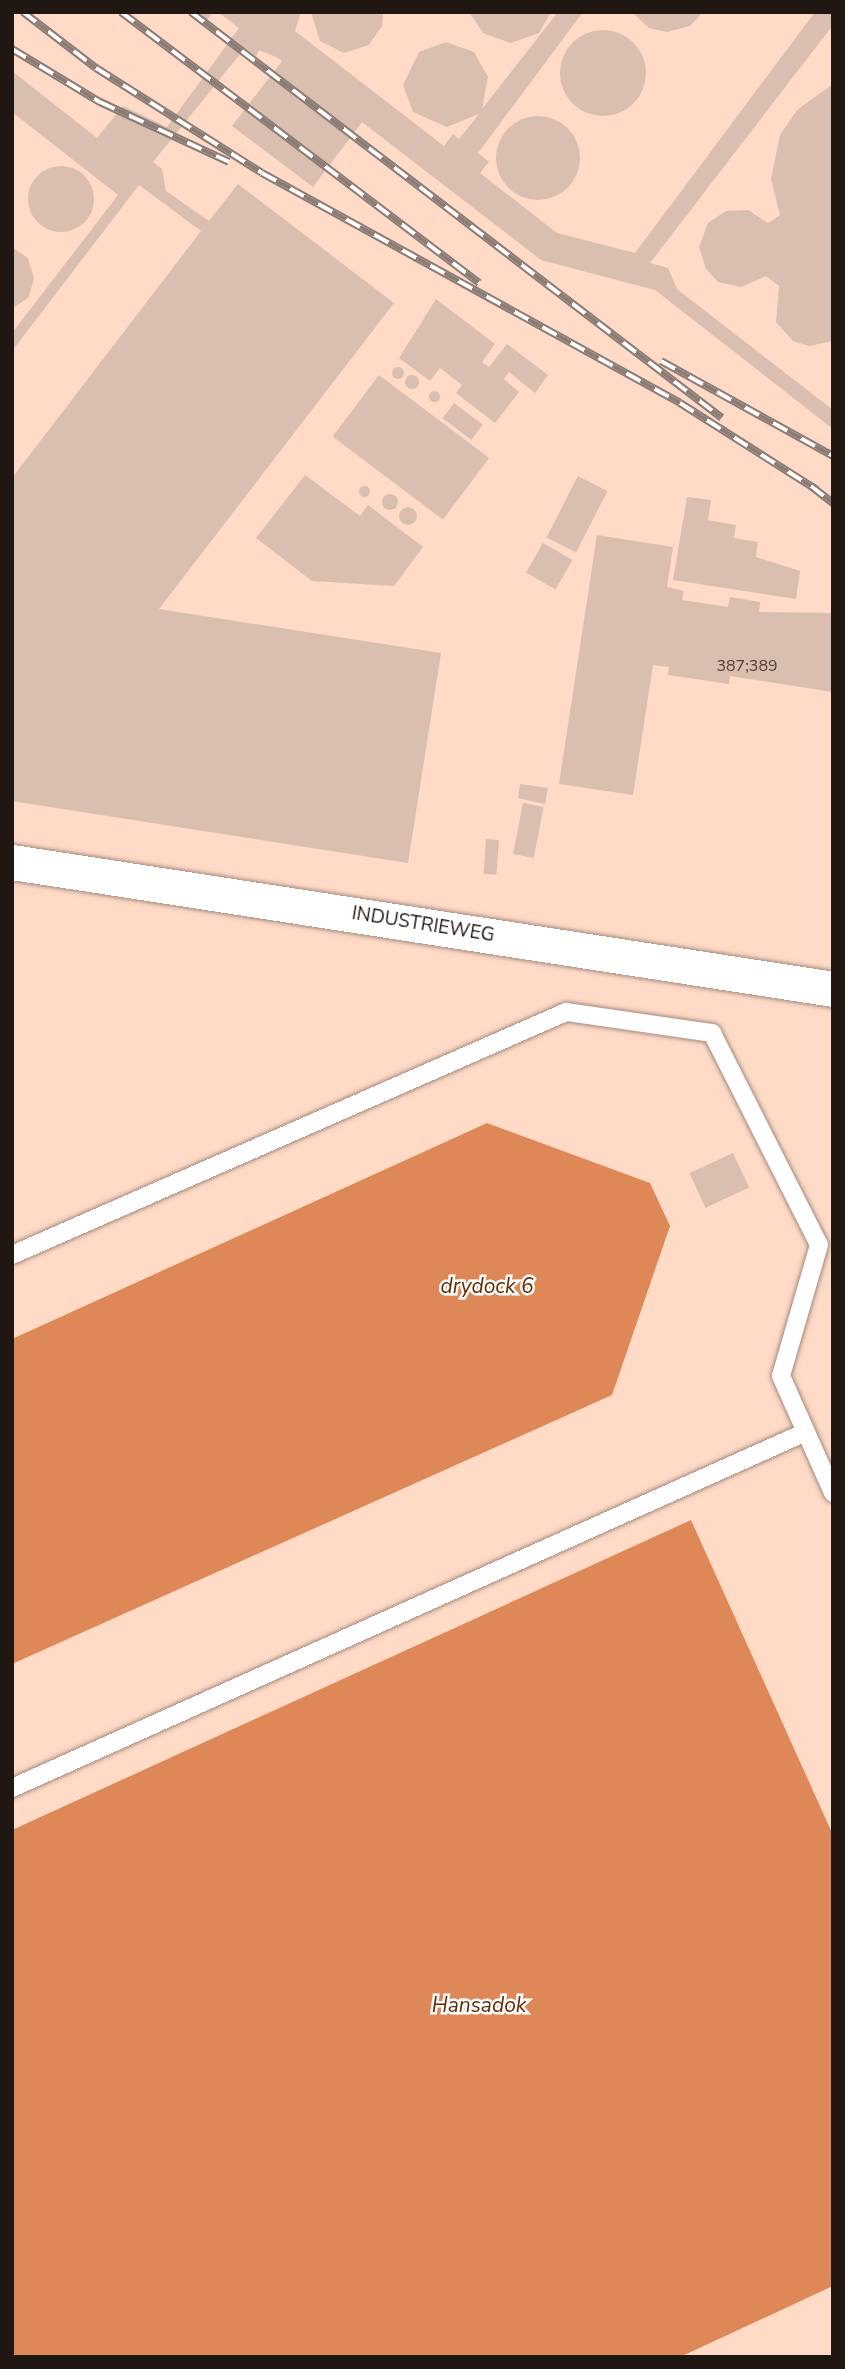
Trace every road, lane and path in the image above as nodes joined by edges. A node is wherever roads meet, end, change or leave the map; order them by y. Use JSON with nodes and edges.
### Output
{"nodes":[{"id":1,"x":12,"y":862,"type":"edge"},
{"id":2,"x":833,"y":989,"type":"edge"},
{"id":3,"x":12,"y":1255,"type":"edge"},
{"id":4,"x":806,"y":1432,"type":"junction"},
{"id":5,"x":833,"y":1493,"type":"edge"},
{"id":6,"x":12,"y":1788,"type":"edge"}],
"edges":[{"from":1,"to":2,"type":"street","name":"INDUSTRIEWEG"},
{"from":3,"to":4,"type":"lane"},
{"from":4,"to":5,"type":"lane"},
{"from":4,"to":6,"type":"lane"}]}
